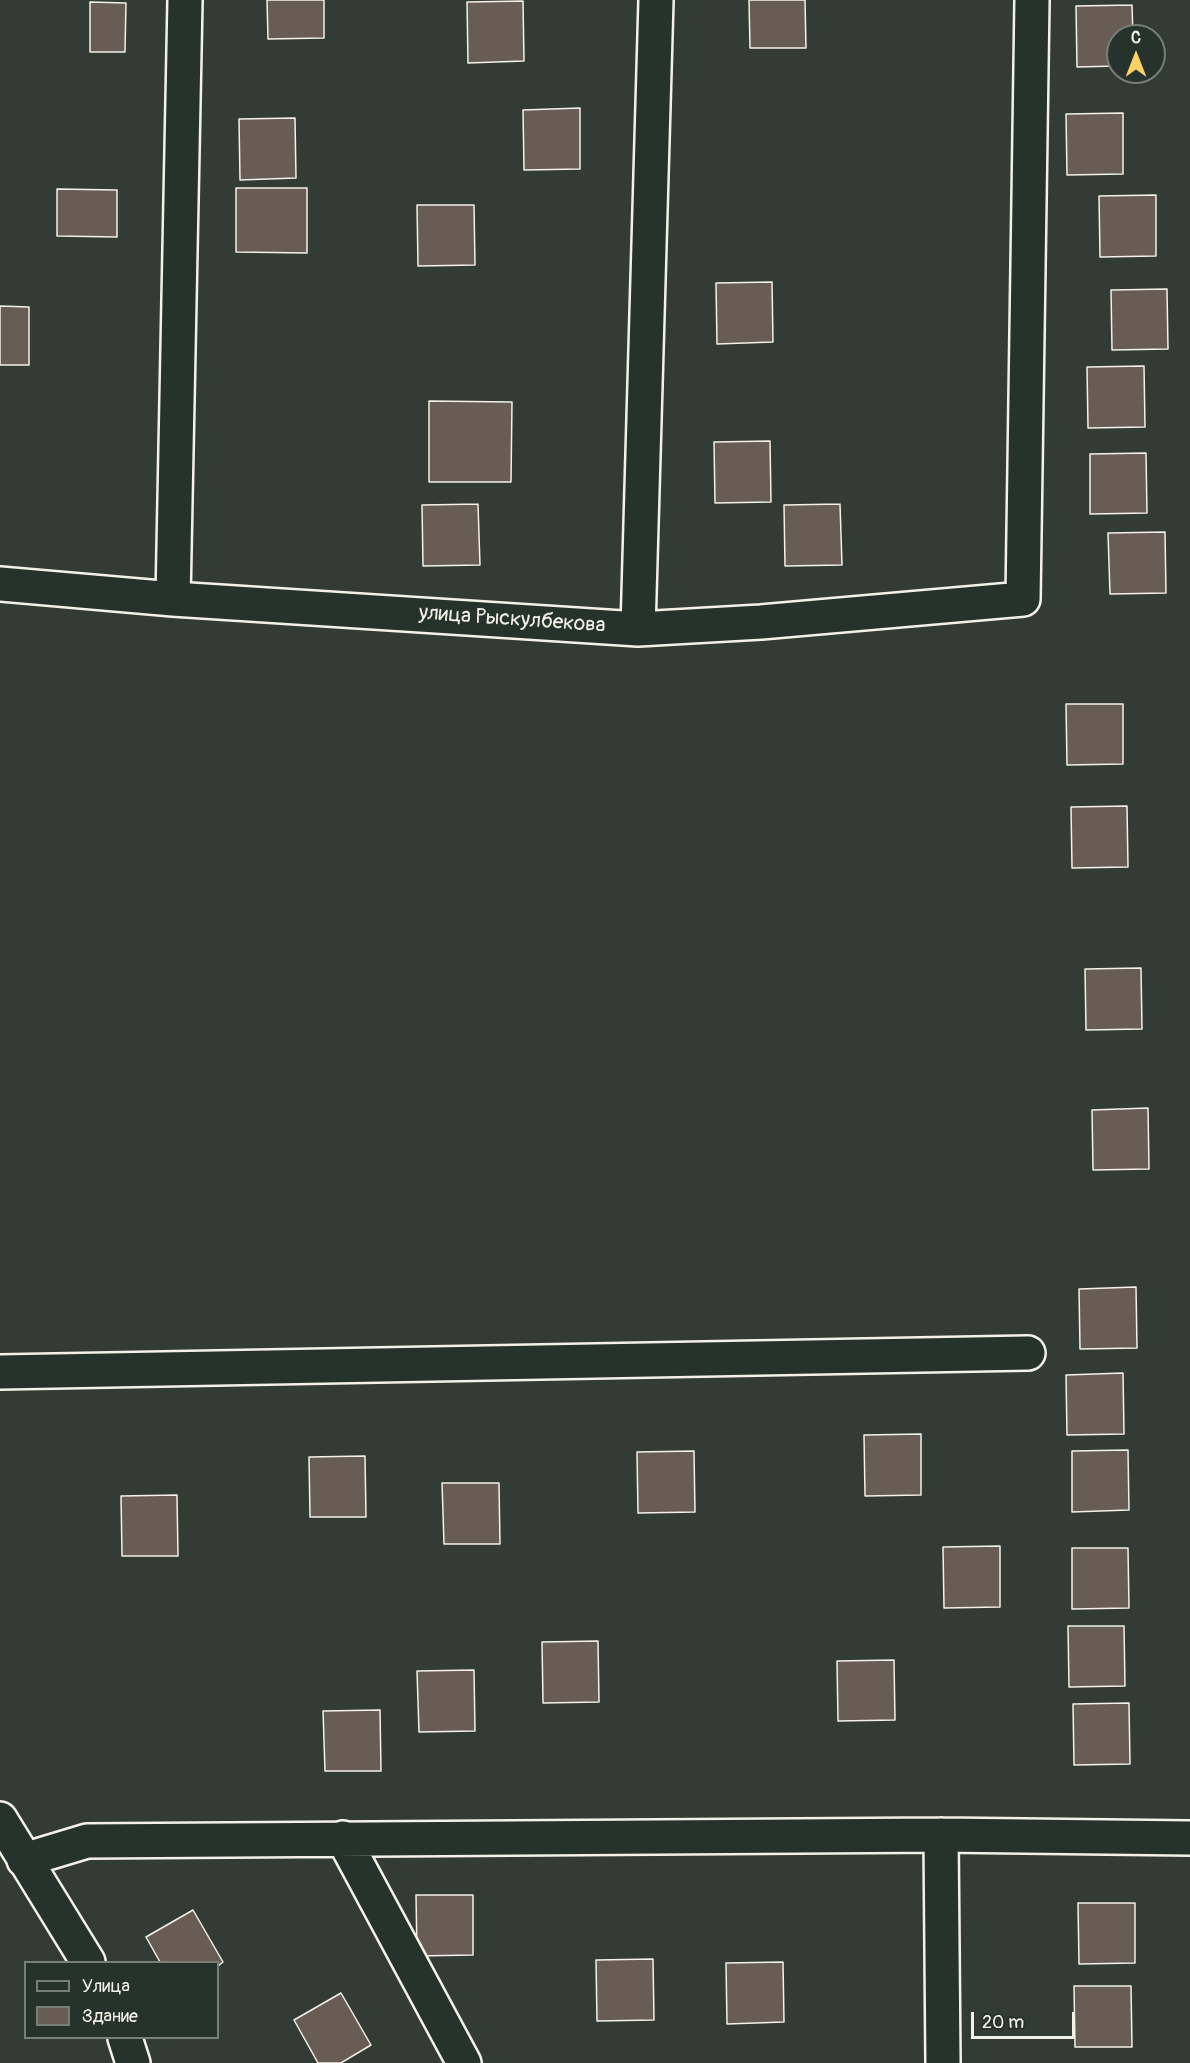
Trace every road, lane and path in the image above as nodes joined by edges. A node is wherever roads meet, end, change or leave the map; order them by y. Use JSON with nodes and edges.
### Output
{"nodes":[{"id":1,"x":185,"y":0,"type":"edge"},
{"id":2,"x":656,"y":0,"type":"edge"},
{"id":3,"x":1032,"y":0,"type":"edge"},
{"id":4,"x":0,"y":584,"type":"edge"},
{"id":5,"x":173,"y":599,"type":"junction"},
{"id":6,"x":638,"y":628,"type":"junction"},
{"id":7,"x":1028,"y":1353,"type":"dead end"},
{"id":8,"x":0,"y":1372,"type":"edge"},
{"id":9,"x":0,"y":1819,"type":"edge"},
{"id":10,"x":941,"y":1835,"type":"junction"},
{"id":11,"x":343,"y":1838,"type":"junction"},
{"id":12,"x":1190,"y":1838,"type":"edge"},
{"id":13,"x":24,"y":1860,"type":"junction"},
{"id":14,"x":87,"y":1961,"type":"edge"},
{"id":15,"x":126,"y":2039,"type":"edge"},
{"id":16,"x":133,"y":2063,"type":"edge"},
{"id":17,"x":464,"y":2063,"type":"edge"},
{"id":18,"x":944,"y":2063,"type":"edge"}],
"edges":[{"from":1,"to":5,"type":"street"},
{"from":2,"to":6,"type":"street"},
{"from":3,"to":6,"type":"street","name":"улица Рыскулбекова"},
{"from":4,"to":5,"type":"street","name":"улица Рыскулбекова"},
{"from":5,"to":6,"type":"street","name":"улица Рыскулбекова"},
{"from":7,"to":8,"type":"street"},
{"from":9,"to":13,"type":"street"},
{"from":10,"to":11,"type":"street"},
{"from":10,"to":12,"type":"street"},
{"from":10,"to":18,"type":"street"},
{"from":11,"to":13,"type":"street"},
{"from":11,"to":17,"type":"street"},
{"from":13,"to":14,"type":"street"},
{"from":15,"to":16,"type":"street"}]}
